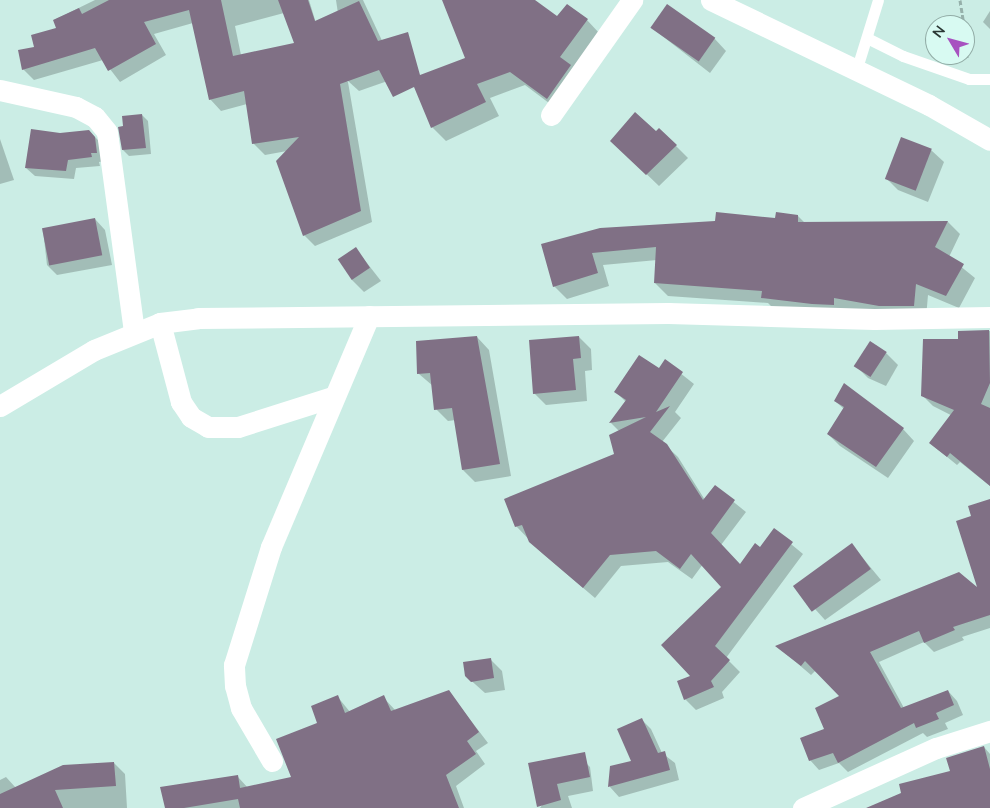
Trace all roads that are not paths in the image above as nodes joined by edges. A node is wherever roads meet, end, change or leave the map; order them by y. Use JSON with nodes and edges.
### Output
{"nodes":[{"id":1,"x":632,"y":0,"type":"edge"},
{"id":2,"x":711,"y":0,"type":"edge"},
{"id":3,"x":878,"y":0,"type":"edge"},
{"id":4,"x":866,"y":38,"type":"junction"},
{"id":5,"x":856,"y":71,"type":"junction"},
{"id":6,"x":990,"y":79,"type":"edge"},
{"id":7,"x":0,"y":90,"type":"edge"},
{"id":8,"x":551,"y":115,"type":"dead end"},
{"id":9,"x":990,"y":140,"type":"edge"},
{"id":10,"x":369,"y":316,"type":"junction"},
{"id":11,"x":990,"y":317,"type":"edge"},
{"id":12,"x":160,"y":323,"type":"junction"},
{"id":13,"x":134,"y":332,"type":"junction"},
{"id":14,"x":332,"y":397,"type":"junction"},
{"id":15,"x":0,"y":406,"type":"edge"},
{"id":16,"x":990,"y":731,"type":"edge"},
{"id":17,"x":272,"y":761,"type":"dead end"},
{"id":18,"x":803,"y":808,"type":"edge"}],
"edges":[{"from":1,"to":8,"type":"street"},
{"from":2,"to":5,"type":"street"},
{"from":3,"to":4,"type":"lane"},
{"from":4,"to":5,"type":"lane"},
{"from":4,"to":6,"type":"lane"},
{"from":5,"to":9,"type":"street"},
{"from":7,"to":13,"type":"street"},
{"from":10,"to":11,"type":"street"},
{"from":10,"to":12,"type":"street"},
{"from":10,"to":14,"type":"street"},
{"from":12,"to":13,"type":"street"},
{"from":12,"to":14,"type":"street"},
{"from":13,"to":15,"type":"street"},
{"from":14,"to":17,"type":"street"},
{"from":16,"to":18,"type":"street"}]}
